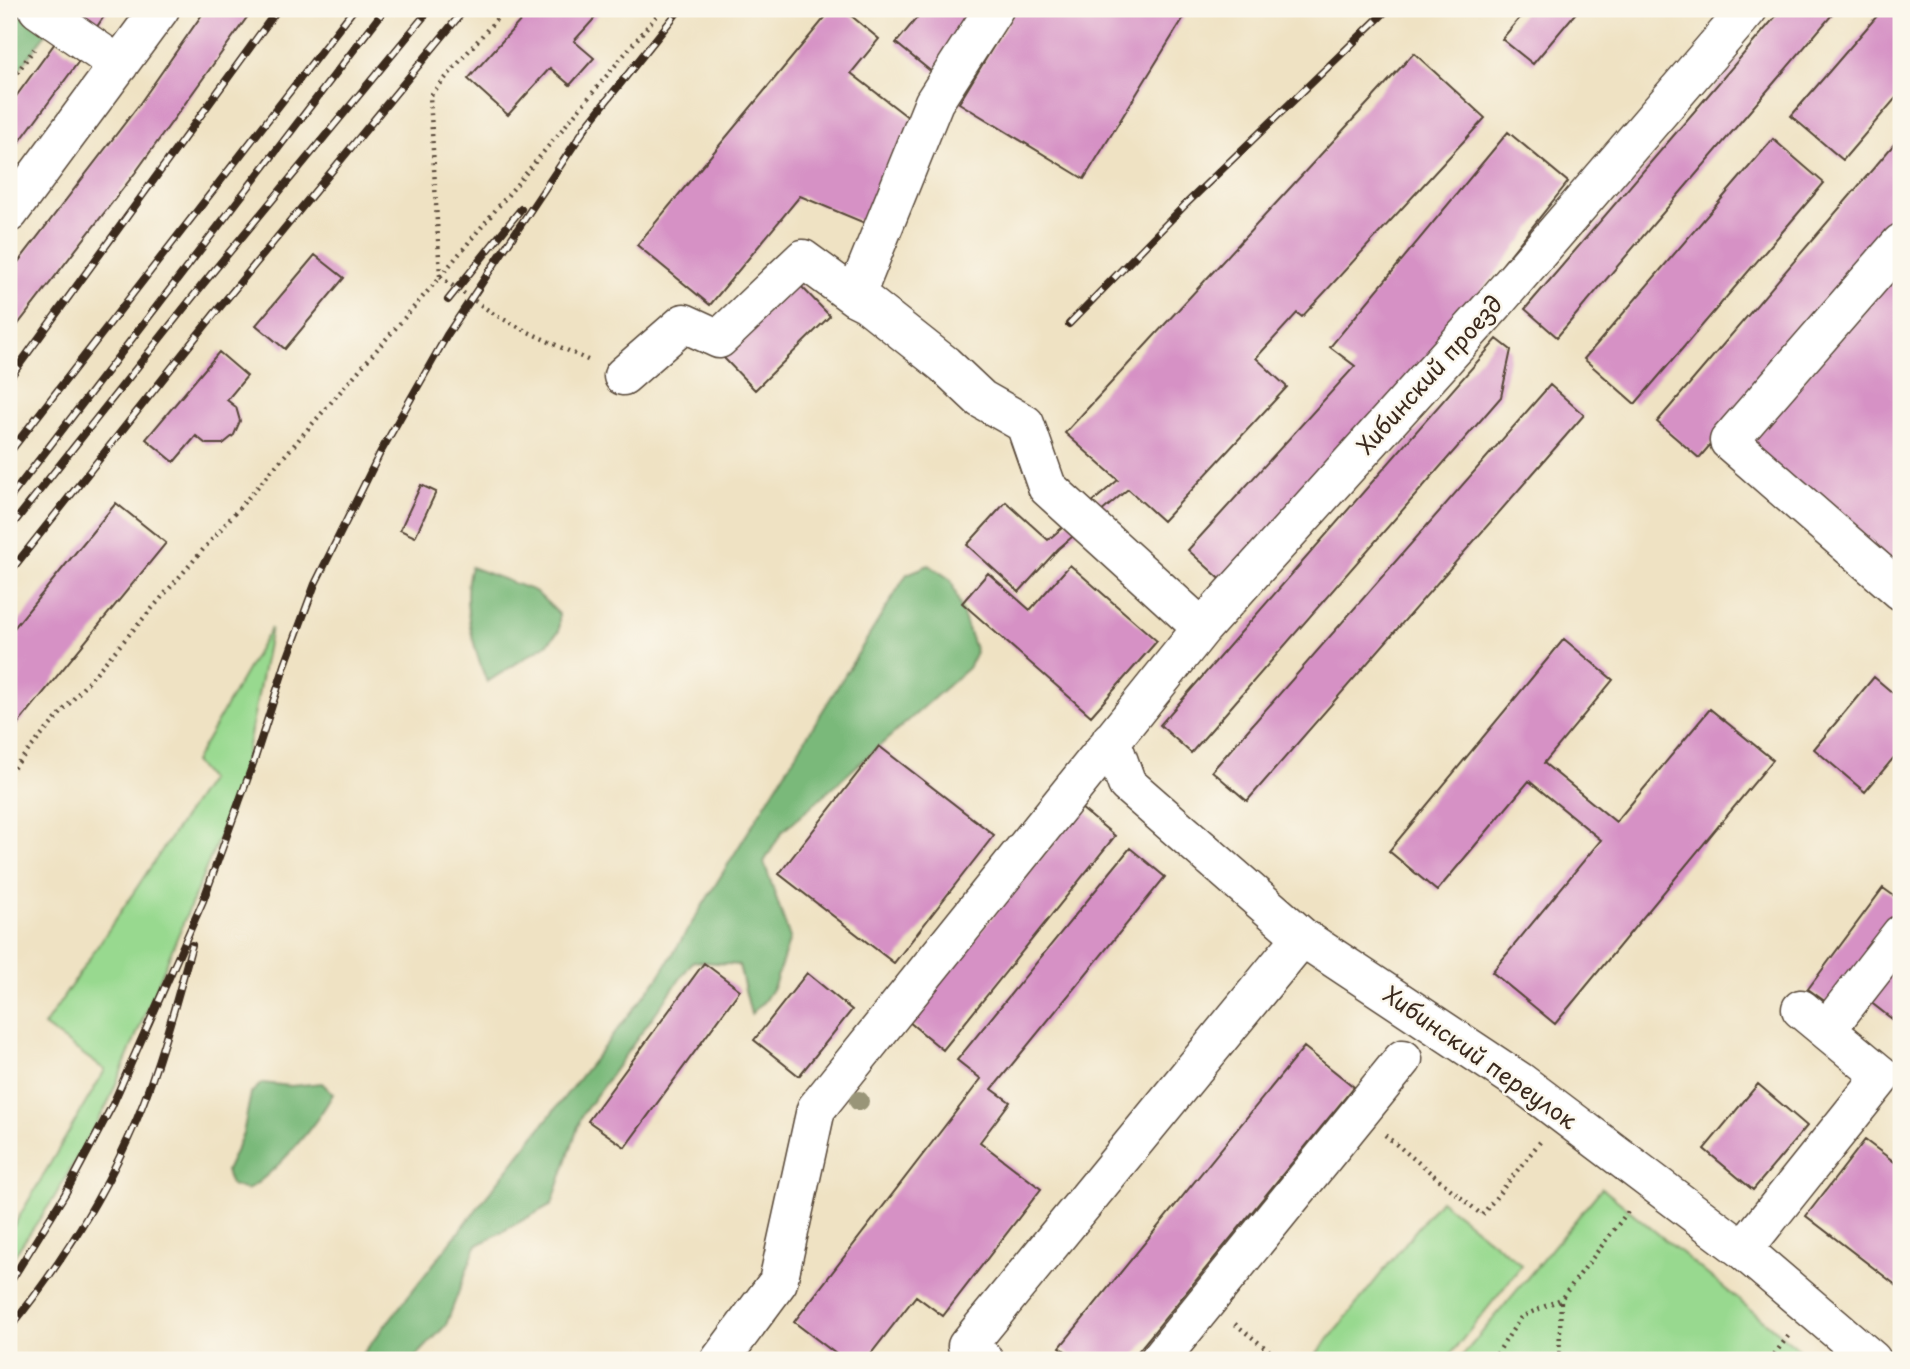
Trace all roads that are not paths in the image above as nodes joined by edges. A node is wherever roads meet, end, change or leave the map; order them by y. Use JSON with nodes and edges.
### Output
{"nodes":[{"id":1,"x":38,"y":9,"type":"edge"},
{"id":2,"x":160,"y":9,"type":"edge"},
{"id":3,"x":993,"y":9,"type":"edge"},
{"id":4,"x":1748,"y":9,"type":"edge"},
{"id":5,"x":119,"y":65,"type":"junction"},
{"id":6,"x":9,"y":213,"type":"edge"},
{"id":7,"x":1901,"y":243,"type":"edge"},
{"id":8,"x":855,"y":297,"type":"junction"},
{"id":9,"x":623,"y":376,"type":"road end"},
{"id":10,"x":1901,"y":591,"type":"edge"},
{"id":11,"x":1202,"y":628,"type":"junction"},
{"id":12,"x":1111,"y":740,"type":"junction"},
{"id":13,"x":1901,"y":934,"type":"edge"},
{"id":14,"x":1302,"y":937,"type":"junction"},
{"id":15,"x":1403,"y":1059,"type":"dead end"},
{"id":16,"x":1891,"y":1084,"type":"edge"},
{"id":17,"x":1743,"y":1250,"type":"junction"},
{"id":18,"x":720,"y":1360,"type":"edge"},
{"id":19,"x":984,"y":1360,"type":"edge"},
{"id":20,"x":1159,"y":1360,"type":"edge"},
{"id":21,"x":1872,"y":1360,"type":"edge"}],
"edges":[{"from":1,"to":5,"type":"street"},
{"from":2,"to":5,"type":"street"},
{"from":3,"to":8,"type":"street"},
{"from":4,"to":11,"type":"street","name":"Хибинский проезд"},
{"from":5,"to":6,"type":"street"},
{"from":7,"to":10,"type":"street"},
{"from":8,"to":9,"type":"street"},
{"from":8,"to":11,"type":"street"},
{"from":11,"to":12,"type":"street","name":"Хибинский проезд"},
{"from":12,"to":14,"type":"street","name":"Хибинский переулок"},
{"from":12,"to":18,"type":"street","name":"Хибинский проезд"},
{"from":13,"to":16,"type":"street"},
{"from":14,"to":17,"type":"street","name":"Хибинский переулок"},
{"from":14,"to":19,"type":"street"},
{"from":15,"to":20,"type":"street"},
{"from":16,"to":17,"type":"street"},
{"from":17,"to":21,"type":"street","name":"Хибинский переулок"}]}
